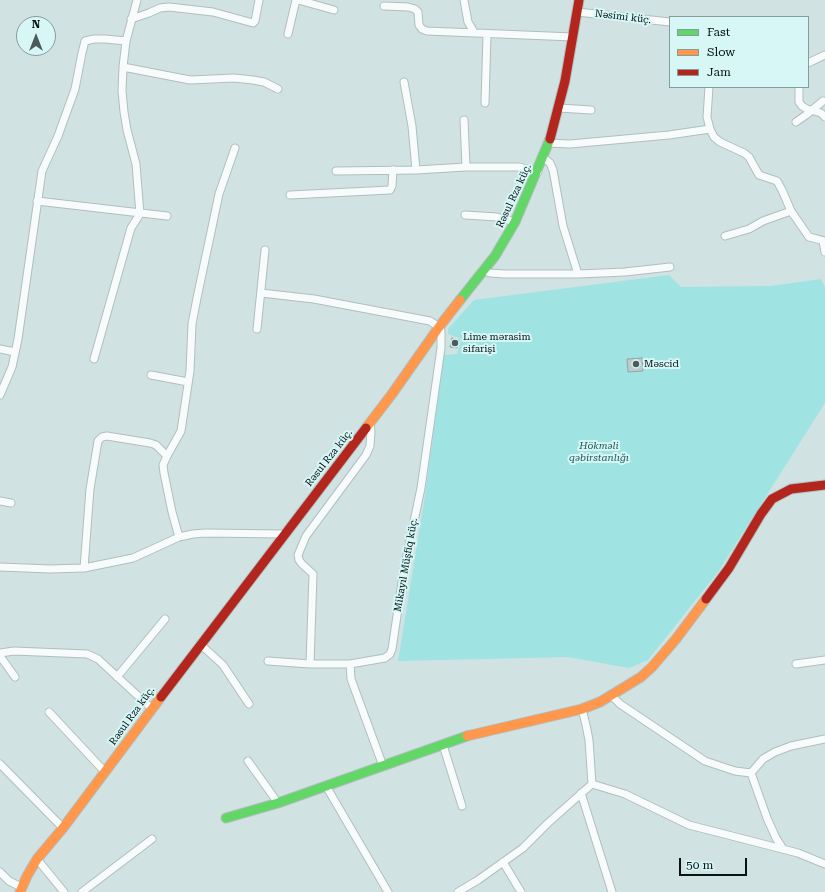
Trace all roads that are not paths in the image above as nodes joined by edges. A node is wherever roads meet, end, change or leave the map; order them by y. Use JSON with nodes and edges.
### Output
{"nodes":[{"id":1,"x":137,"y":0,"type":"edge"},
{"id":2,"x":165,"y":0,"type":"edge"},
{"id":3,"x":259,"y":0,"type":"edge"},
{"id":4,"x":297,"y":0,"type":"edge"},
{"id":5,"x":464,"y":0,"type":"edge"},
{"id":6,"x":579,"y":0,"type":"edge"},
{"id":7,"x":384,"y":6,"type":"dead end"},
{"id":8,"x":160,"y":8,"type":"junction"},
{"id":9,"x":334,"y":10,"type":"dead end"},
{"id":10,"x":577,"y":12,"type":"junction"},
{"id":11,"x":131,"y":19,"type":"junction"},
{"id":12,"x":669,"y":22,"type":"edge"},
{"id":13,"x":474,"y":32,"type":"junction"},
{"id":14,"x":288,"y":34,"type":"dead end"},
{"id":15,"x":487,"y":34,"type":"junction"},
{"id":16,"x":573,"y":37,"type":"junction"},
{"id":17,"x":126,"y":41,"type":"junction"},
{"id":18,"x":825,"y":55,"type":"edge"},
{"id":19,"x":809,"y":60,"type":"edge"},
{"id":20,"x":123,"y":67,"type":"junction"},
{"id":21,"x":404,"y":82,"type":"dead end"},
{"id":22,"x":709,"y":88,"type":"edge"},
{"id":23,"x":799,"y":88,"type":"edge"},
{"id":24,"x":278,"y":89,"type":"dead end"},
{"id":25,"x":822,"y":101,"type":"dead end"},
{"id":26,"x":485,"y":102,"type":"dead end"},
{"id":27,"x":559,"y":108,"type":"junction"},
{"id":28,"x":591,"y":110,"type":"dead end"},
{"id":29,"x":812,"y":111,"type":"junction"},
{"id":30,"x":825,"y":117,"type":"edge"},
{"id":31,"x":464,"y":120,"type":"dead end"},
{"id":32,"x":796,"y":122,"type":"dead end"},
{"id":33,"x":710,"y":129,"type":"junction"},
{"id":34,"x":549,"y":143,"type":"junction"},
{"id":35,"x":235,"y":148,"type":"dead end"},
{"id":36,"x":544,"y":158,"type":"junction"},
{"id":37,"x":466,"y":167,"type":"junction"},
{"id":38,"x":393,"y":170,"type":"junction"},
{"id":39,"x":416,"y":170,"type":"junction"},
{"id":40,"x":336,"y":171,"type":"dead end"},
{"id":41,"x":538,"y":172,"type":"junction"},
{"id":42,"x":290,"y":195,"type":"dead end"},
{"id":43,"x":37,"y":201,"type":"junction"},
{"id":44,"x":791,"y":211,"type":"junction"},
{"id":45,"x":140,"y":214,"type":"junction"},
{"id":46,"x":464,"y":215,"type":"dead end"},
{"id":47,"x":167,"y":216,"type":"dead end"},
{"id":48,"x":515,"y":222,"type":"junction"},
{"id":49,"x":725,"y":236,"type":"dead end"},
{"id":50,"x":824,"y":241,"type":"edge"},
{"id":51,"x":265,"y":250,"type":"dead end"},
{"id":52,"x":825,"y":252,"type":"edge"},
{"id":53,"x":670,"y":267,"type":"dead end"},
{"id":54,"x":485,"y":271,"type":"junction"},
{"id":55,"x":578,"y":274,"type":"junction"},
{"id":56,"x":261,"y":293,"type":"junction"},
{"id":57,"x":439,"y":327,"type":"junction"},
{"id":58,"x":257,"y":328,"type":"dead end"},
{"id":59,"x":0,"y":349,"type":"edge"},
{"id":60,"x":15,"y":352,"type":"junction"},
{"id":61,"x":94,"y":359,"type":"dead end"},
{"id":62,"x":151,"y":375,"type":"dead end"},
{"id":63,"x":188,"y":382,"type":"junction"},
{"id":64,"x":0,"y":395,"type":"edge"},
{"id":65,"x":370,"y":424,"type":"junction"},
{"id":66,"x":167,"y":456,"type":"junction"},
{"id":67,"x":825,"y":485,"type":"edge"},
{"id":68,"x":0,"y":501,"type":"edge"},
{"id":69,"x":11,"y":503,"type":"dead end"},
{"id":70,"x":284,"y":534,"type":"junction"},
{"id":71,"x":179,"y":537,"type":"junction"},
{"id":72,"x":0,"y":567,"type":"edge"},
{"id":73,"x":84,"y":568,"type":"junction"},
{"id":74,"x":165,"y":619,"type":"dead end"},
{"id":75,"x":200,"y":644,"type":"junction"},
{"id":76,"x":0,"y":653,"type":"edge"},
{"id":77,"x":0,"y":656,"type":"edge"},
{"id":78,"x":825,"y":660,"type":"edge"},
{"id":79,"x":268,"y":661,"type":"dead end"},
{"id":80,"x":310,"y":664,"type":"junction"},
{"id":81,"x":350,"y":664,"type":"junction"},
{"id":82,"x":796,"y":664,"type":"dead end"},
{"id":83,"x":15,"y":677,"type":"dead end"},
{"id":84,"x":117,"y":677,"type":"junction"},
{"id":85,"x":612,"y":696,"type":"junction"},
{"id":86,"x":249,"y":704,"type":"dead end"},
{"id":87,"x":151,"y":708,"type":"junction"},
{"id":88,"x":582,"y":708,"type":"junction"},
{"id":89,"x":49,"y":712,"type":"dead end"},
{"id":90,"x":825,"y":740,"type":"edge"},
{"id":91,"x":443,"y":745,"type":"junction"},
{"id":92,"x":248,"y":761,"type":"dead end"},
{"id":93,"x":0,"y":764,"type":"edge"},
{"id":94,"x":384,"y":766,"type":"junction"},
{"id":95,"x":105,"y":772,"type":"junction"},
{"id":96,"x":751,"y":773,"type":"junction"},
{"id":97,"x":592,"y":784,"type":"junction"},
{"id":98,"x":326,"y":786,"type":"junction"},
{"id":99,"x":581,"y":793,"type":"junction"},
{"id":100,"x":278,"y":803,"type":"junction"},
{"id":101,"x":462,"y":806,"type":"dead end"},
{"id":102,"x":226,"y":818,"type":"dead end"},
{"id":103,"x":63,"y":828,"type":"junction"},
{"id":104,"x":152,"y":839,"type":"dead end"},
{"id":105,"x":783,"y":849,"type":"junction"},
{"id":106,"x":38,"y":859,"type":"junction"},
{"id":107,"x":503,"y":862,"type":"junction"},
{"id":108,"x":825,"y":864,"type":"edge"},
{"id":109,"x":0,"y":872,"type":"edge"},
{"id":110,"x":21,"y":890,"type":"edge"},
{"id":111,"x":64,"y":892,"type":"edge"},
{"id":112,"x":82,"y":892,"type":"edge"},
{"id":113,"x":388,"y":892,"type":"edge"},
{"id":114,"x":458,"y":892,"type":"edge"},
{"id":115,"x":521,"y":892,"type":"edge"},
{"id":116,"x":612,"y":892,"type":"edge"}],
"edges":[{"from":1,"to":11,"type":"street"},
{"from":2,"to":8,"type":"street"},
{"from":3,"to":8,"type":"street"},
{"from":4,"to":9,"type":"street"},
{"from":4,"to":14,"type":"street"},
{"from":5,"to":13,"type":"street"},
{"from":6,"to":10,"type":"street","name":"Rəsul Rza küç."},
{"from":7,"to":13,"type":"street"},
{"from":8,"to":11,"type":"street"},
{"from":10,"to":12,"type":"street","name":"Nəsimi küç."},
{"from":10,"to":16,"type":"street","name":"Rəsul Rza küç."},
{"from":11,"to":17,"type":"street"},
{"from":13,"to":15,"type":"street"},
{"from":15,"to":16,"type":"street"},
{"from":15,"to":26,"type":"street"},
{"from":16,"to":27,"type":"street","name":"Rəsul Rza küç."},
{"from":17,"to":20,"type":"street"},
{"from":17,"to":43,"type":"street"},
{"from":18,"to":19,"type":"street"},
{"from":20,"to":24,"type":"street"},
{"from":20,"to":45,"type":"street"},
{"from":21,"to":39,"type":"street"},
{"from":22,"to":33,"type":"street"},
{"from":23,"to":29,"type":"street"},
{"from":25,"to":29,"type":"street"},
{"from":27,"to":28,"type":"street"},
{"from":27,"to":34,"type":"street","name":"Rəsul Rza küç."},
{"from":29,"to":30,"type":"street"},
{"from":29,"to":32,"type":"street"},
{"from":31,"to":37,"type":"street"},
{"from":33,"to":34,"type":"street"},
{"from":33,"to":44,"type":"street"},
{"from":34,"to":36,"type":"street","name":"Rəsul Rza küç."},
{"from":35,"to":63,"type":"street"},
{"from":36,"to":41,"type":"street","name":"Rəsul Rza küç."},
{"from":36,"to":55,"type":"street"},
{"from":37,"to":39,"type":"street"},
{"from":37,"to":41,"type":"street"},
{"from":38,"to":39,"type":"street"},
{"from":38,"to":40,"type":"street"},
{"from":38,"to":42,"type":"street"},
{"from":41,"to":48,"type":"street","name":"Rəsul Rza küç."},
{"from":43,"to":45,"type":"street"},
{"from":43,"to":60,"type":"street"},
{"from":44,"to":49,"type":"street"},
{"from":44,"to":50,"type":"street"},
{"from":45,"to":47,"type":"street"},
{"from":45,"to":61,"type":"street"},
{"from":46,"to":48,"type":"street"},
{"from":48,"to":54,"type":"street","name":"Rəsul Rza küç."},
{"from":50,"to":52,"type":"street"},
{"from":51,"to":56,"type":"street"},
{"from":53,"to":55,"type":"street"},
{"from":54,"to":55,"type":"street"},
{"from":54,"to":57,"type":"street","name":"Rəsul Rza küç."},
{"from":56,"to":57,"type":"street"},
{"from":56,"to":58,"type":"street"},
{"from":57,"to":65,"type":"street","name":"Rəsul Rza küç."},
{"from":57,"to":81,"type":"street","name":"Mikayıl Müşfiq küç."},
{"from":59,"to":60,"type":"street"},
{"from":60,"to":64,"type":"street"},
{"from":62,"to":63,"type":"street"},
{"from":63,"to":66,"type":"street"},
{"from":65,"to":70,"type":"street","name":"Rəsul Rza küç."},
{"from":65,"to":80,"type":"street"},
{"from":66,"to":71,"type":"street"},
{"from":66,"to":73,"type":"street"},
{"from":67,"to":85,"type":"street"},
{"from":68,"to":69,"type":"street"},
{"from":70,"to":71,"type":"street"},
{"from":70,"to":75,"type":"street","name":"Rəsul Rza küç."},
{"from":71,"to":73,"type":"street"},
{"from":72,"to":73,"type":"street"},
{"from":74,"to":84,"type":"street"},
{"from":75,"to":86,"type":"street"},
{"from":75,"to":87,"type":"street","name":"Rəsul Rza küç."},
{"from":76,"to":84,"type":"street"},
{"from":77,"to":83,"type":"street"},
{"from":78,"to":82,"type":"street"},
{"from":79,"to":80,"type":"street","name":"Mikayıl Müşfiq küç."},
{"from":80,"to":81,"type":"street","name":"Mikayıl Müşfiq küç."},
{"from":81,"to":94,"type":"street"},
{"from":84,"to":87,"type":"street"},
{"from":85,"to":88,"type":"street"},
{"from":85,"to":96,"type":"street"},
{"from":87,"to":95,"type":"street","name":"Rəsul Rza küç."},
{"from":88,"to":91,"type":"street"},
{"from":88,"to":97,"type":"street"},
{"from":89,"to":95,"type":"street"},
{"from":90,"to":96,"type":"street"},
{"from":91,"to":94,"type":"street"},
{"from":91,"to":101,"type":"street"},
{"from":92,"to":100,"type":"street"},
{"from":93,"to":103,"type":"street"},
{"from":94,"to":98,"type":"street"},
{"from":95,"to":103,"type":"street","name":"Rəsul Rza küç."},
{"from":96,"to":105,"type":"street"},
{"from":97,"to":99,"type":"street"},
{"from":97,"to":105,"type":"street"},
{"from":98,"to":100,"type":"street"},
{"from":98,"to":113,"type":"street"},
{"from":99,"to":107,"type":"street"},
{"from":99,"to":116,"type":"street"},
{"from":100,"to":102,"type":"street"},
{"from":103,"to":106,"type":"street","name":"Rəsul Rza küç."},
{"from":104,"to":112,"type":"street"},
{"from":105,"to":108,"type":"street"},
{"from":106,"to":110,"type":"street","name":"Rəsul Rza küç."},
{"from":106,"to":111,"type":"street"},
{"from":107,"to":114,"type":"street"},
{"from":107,"to":115,"type":"street"},
{"from":109,"to":110,"type":"street"}]}
